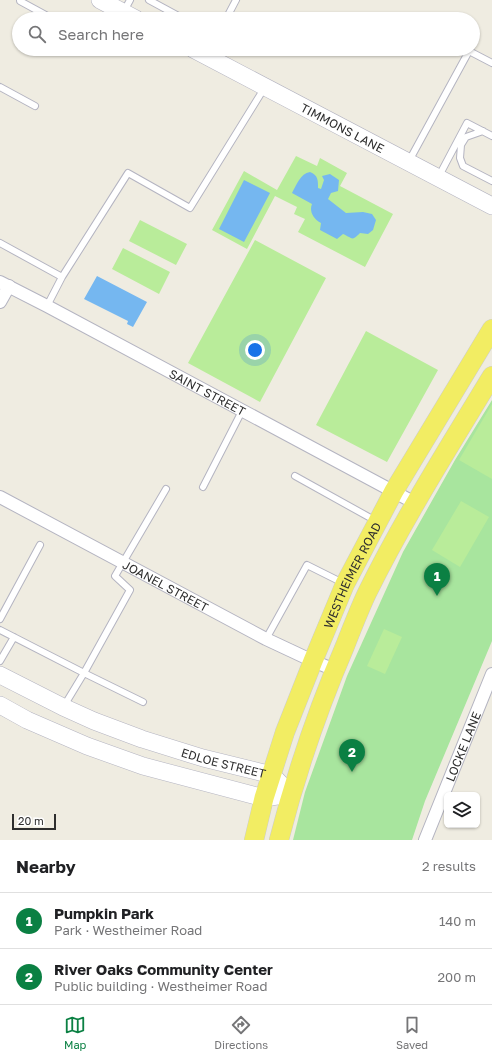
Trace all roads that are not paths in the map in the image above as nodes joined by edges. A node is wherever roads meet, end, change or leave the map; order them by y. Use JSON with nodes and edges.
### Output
{"nodes":[{"id":1,"x":20,"y":0,"type":"edge"},
{"id":2,"x":100,"y":0,"type":"edge"},
{"id":3,"x":149,"y":0,"type":"edge"},
{"id":4,"x":236,"y":0,"type":"edge"},
{"id":5,"x":130,"y":10,"type":"edge"},
{"id":6,"x":40,"y":12,"type":"edge"},
{"id":7,"x":171,"y":12,"type":"edge"},
{"id":8,"x":230,"y":12,"type":"edge"},
{"id":9,"x":212,"y":56,"type":"edge"},
{"id":10,"x":467,"y":56,"type":"edge"},
{"id":11,"x":477,"y":56,"type":"edge"},
{"id":12,"x":492,"y":63,"type":"edge"},
{"id":13,"x":0,"y":87,"type":"edge"},
{"id":14,"x":265,"y":87,"type":"junction"},
{"id":15,"x":35,"y":106,"type":"dead end"},
{"id":16,"x":483,"y":132,"type":"junction"},
{"id":17,"x":492,"y":136,"type":"edge"},
{"id":18,"x":408,"y":162,"type":"junction"},
{"id":19,"x":439,"y":178,"type":"junction"},
{"id":20,"x":492,"y":181,"type":"edge"},
{"id":21,"x":492,"y":206,"type":"edge"},
{"id":22,"x":0,"y":243,"type":"edge"},
{"id":23,"x":62,"y":277,"type":"junction"},
{"id":24,"x":4,"y":284,"type":"edge"},
{"id":25,"x":0,"y":302,"type":"edge"},
{"id":26,"x":47,"y":306,"type":"junction"},
{"id":27,"x":492,"y":329,"type":"edge"},
{"id":28,"x":475,"y":358,"type":"junction"},
{"id":29,"x":492,"y":370,"type":"edge"},
{"id":30,"x":492,"y":376,"type":"edge"},
{"id":31,"x":242,"y":410,"type":"junction"},
{"id":32,"x":295,"y":476,"type":"dead end"},
{"id":33,"x":203,"y":487,"type":"dead end"},
{"id":34,"x":166,"y":489,"type":"dead end"},
{"id":35,"x":394,"y":491,"type":"junction"},
{"id":36,"x":0,"y":497,"type":"edge"},
{"id":37,"x":415,"y":503,"type":"junction"},
{"id":38,"x":377,"y":522,"type":"junction"},
{"id":39,"x":40,"y":545,"type":"dead end"},
{"id":40,"x":124,"y":563,"type":"junction"},
{"id":41,"x":345,"y":584,"type":"junction"},
{"id":42,"x":0,"y":619,"type":"edge"},
{"id":43,"x":0,"y":630,"type":"edge"},
{"id":44,"x":14,"y":637,"type":"junction"},
{"id":45,"x":266,"y":639,"type":"junction"},
{"id":46,"x":0,"y":661,"type":"edge"},
{"id":47,"x":313,"y":661,"type":"junction"},
{"id":48,"x":335,"y":670,"type":"junction"},
{"id":49,"x":84,"y":673,"type":"junction"},
{"id":50,"x":492,"y":674,"type":"edge"},
{"id":51,"x":0,"y":675,"type":"edge"},
{"id":52,"x":143,"y":702,"type":"dead end"},
{"id":53,"x":0,"y":705,"type":"edge"},
{"id":54,"x":64,"y":707,"type":"junction"},
{"id":55,"x":272,"y":775,"type":"junction"},
{"id":56,"x":290,"y":794,"type":"junction"},
{"id":57,"x":264,"y":798,"type":"junction"},
{"id":58,"x":254,"y":840,"type":"edge"},
{"id":59,"x":279,"y":840,"type":"edge"},
{"id":60,"x":425,"y":840,"type":"edge"}],
"edges":[{"from":1,"to":6,"type":"lane"},
{"from":2,"to":5,"type":"main road"},
{"from":3,"to":7,"type":"lane"},
{"from":4,"to":8,"type":"lane"},
{"from":9,"to":14,"type":"main road","name":"TIMMONS LANE"},
{"from":10,"to":18,"type":"lane"},
{"from":11,"to":12,"type":"lane"},
{"from":13,"to":15,"type":"lane"},
{"from":14,"to":18,"type":"main road","name":"TIMMONS LANE"},
{"from":14,"to":23,"type":"lane"},
{"from":16,"to":17,"type":"lane"},
{"from":16,"to":19,"type":"lane"},
{"from":16,"to":20,"type":"lane"},
{"from":18,"to":19,"type":"main road","name":"TIMMONS LANE"},
{"from":19,"to":21,"type":"main road","name":"TIMMONS LANE"},
{"from":22,"to":23,"type":"lane"},
{"from":23,"to":26,"type":"lane"},
{"from":24,"to":25,"type":"street"},
{"from":24,"to":26,"type":"street","name":"SAINT STREET"},
{"from":26,"to":31,"type":"street","name":"SAINT STREET"},
{"from":27,"to":28,"type":"main road","name":"WESTHEIMER ROAD"},
{"from":28,"to":29,"type":"main road"},
{"from":28,"to":35,"type":"main road","name":"WESTHEIMER ROAD"},
{"from":30,"to":37,"type":"main road","name":"WESTHEIMER ROAD"},
{"from":31,"to":33,"type":"lane"},
{"from":31,"to":35,"type":"street","name":"SAINT STREET"},
{"from":32,"to":38,"type":"lane"},
{"from":34,"to":40,"type":"lane"},
{"from":35,"to":37,"type":"street","name":"SAINT STREET"},
{"from":35,"to":38,"type":"main road","name":"WESTHEIMER ROAD"},
{"from":36,"to":40,"type":"street","name":"JOANEL STREET"},
{"from":37,"to":48,"type":"main road","name":"WESTHEIMER ROAD"},
{"from":38,"to":41,"type":"main road","name":"WESTHEIMER ROAD"},
{"from":39,"to":42,"type":"lane"},
{"from":40,"to":45,"type":"street","name":"JOANEL STREET"},
{"from":40,"to":49,"type":"lane"},
{"from":41,"to":45,"type":"lane"},
{"from":41,"to":47,"type":"main road","name":"WESTHEIMER ROAD"},
{"from":43,"to":44,"type":"lane"},
{"from":44,"to":46,"type":"lane"},
{"from":44,"to":49,"type":"lane"},
{"from":45,"to":47,"type":"street","name":"JOANEL STREET"},
{"from":47,"to":48,"type":"street","name":"JOANEL STREET"},
{"from":47,"to":55,"type":"main road","name":"WESTHEIMER ROAD"},
{"from":48,"to":56,"type":"main road","name":"WESTHEIMER ROAD"},
{"from":49,"to":52,"type":"lane"},
{"from":49,"to":54,"type":"lane"},
{"from":50,"to":60,"type":"street","name":"LOCKE LANE"},
{"from":51,"to":54,"type":"main road","name":"EDLOE STREET"},
{"from":53,"to":57,"type":"main road","name":"EDLOE STREET"},
{"from":54,"to":55,"type":"main road","name":"EDLOE STREET"},
{"from":55,"to":56,"type":"main road","name":"EDLOE STREET"},
{"from":55,"to":57,"type":"main road","name":"WESTHEIMER ROAD"},
{"from":56,"to":57,"type":"main road","name":"EDLOE STREET"},
{"from":56,"to":59,"type":"main road","name":"WESTHEIMER ROAD"},
{"from":57,"to":58,"type":"main road","name":"WESTHEIMER ROAD"}]}
